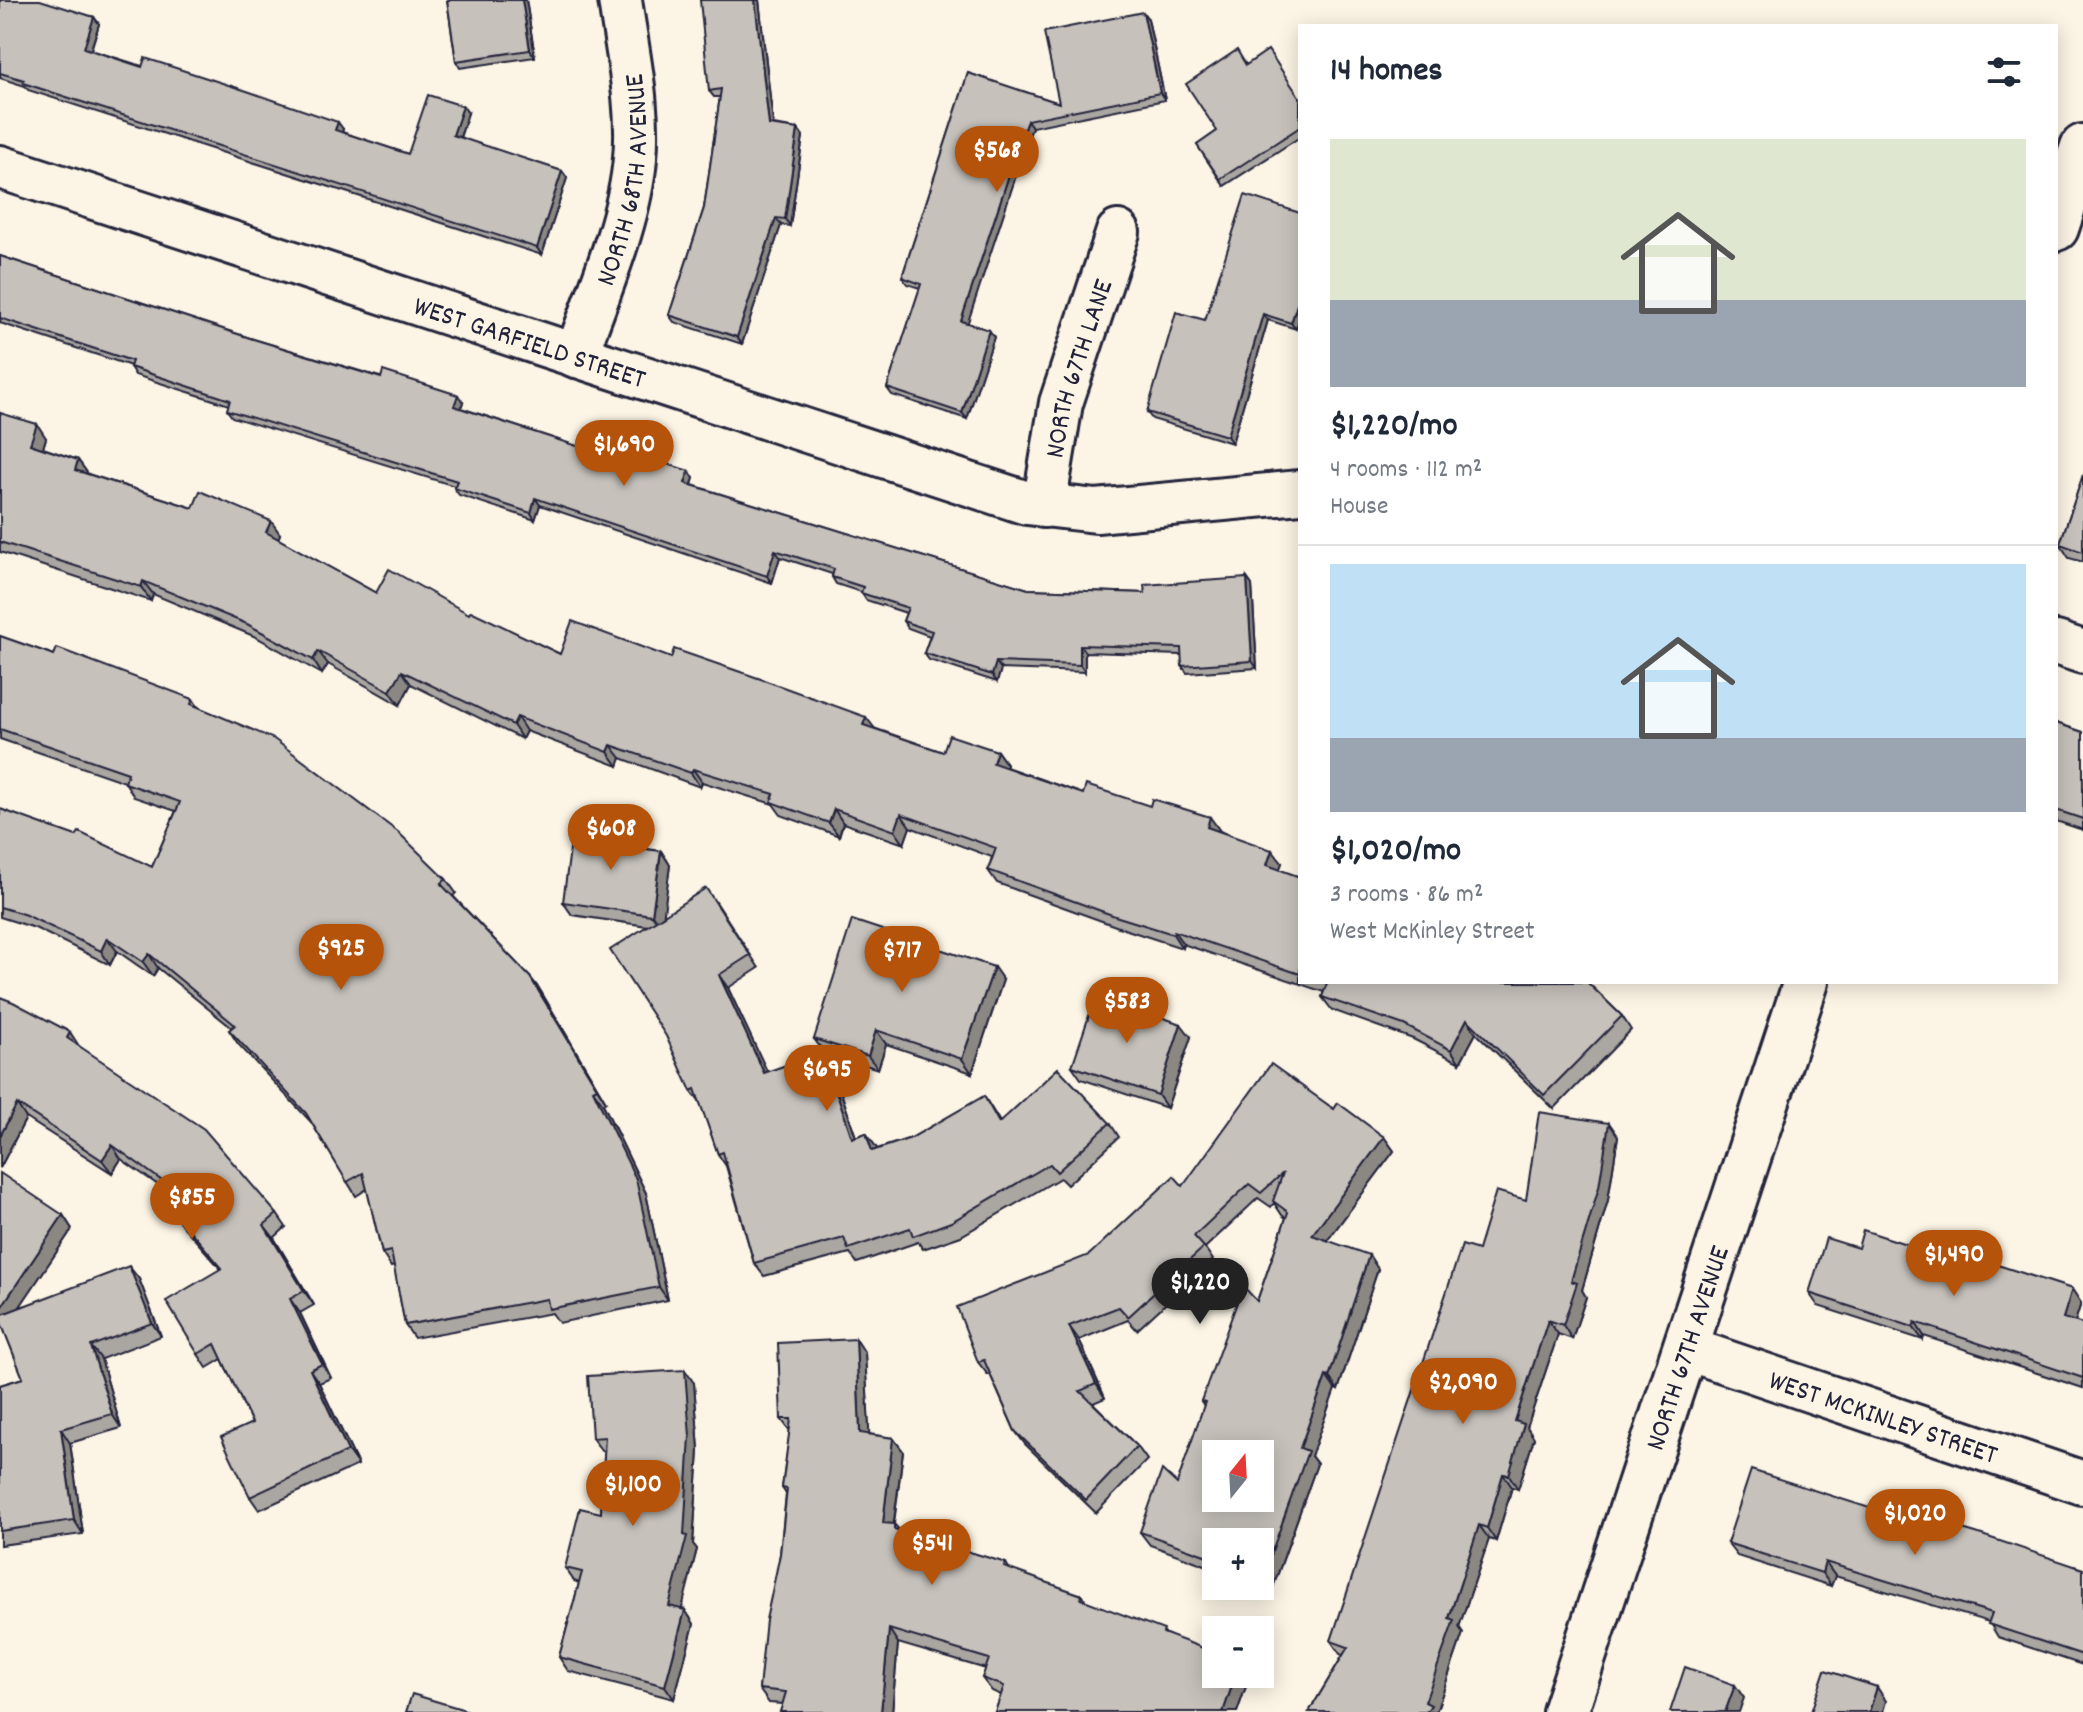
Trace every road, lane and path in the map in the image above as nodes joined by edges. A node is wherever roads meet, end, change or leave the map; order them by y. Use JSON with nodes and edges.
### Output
{"nodes":[{"id":1,"x":620,"y":0,"type":"edge"},
{"id":2,"x":2083,"y":147,"type":"edge"},
{"id":3,"x":0,"y":167,"type":"edge"},
{"id":4,"x":2058,"y":222,"type":"edge"},
{"id":5,"x":1118,"y":232,"type":"dead end"},
{"id":6,"x":576,"y":356,"type":"junction"},
{"id":7,"x":1298,"y":492,"type":"edge"},
{"id":8,"x":1044,"y":506,"type":"junction"},
{"id":9,"x":2058,"y":644,"type":"edge"},
{"id":10,"x":2083,"y":652,"type":"edge"},
{"id":11,"x":1805,"y":984,"type":"edge"},
{"id":12,"x":1685,"y":1348,"type":"junction"},
{"id":13,"x":2083,"y":1483,"type":"edge"},
{"id":14,"x":1565,"y":1712,"type":"edge"}],
"edges":[{"from":1,"to":6,"type":"street","name":"NORTH 68TH AVENUE"},
{"from":2,"to":4,"type":"main road"},
{"from":3,"to":6,"type":"street","name":"WEST GARFIELD STREET"},
{"from":5,"to":8,"type":"street","name":"NORTH 67TH LANE"},
{"from":6,"to":8,"type":"street","name":"WEST GARFIELD STREET"},
{"from":7,"to":8,"type":"street","name":"WEST GARFIELD STREET"},
{"from":9,"to":10,"type":"street"},
{"from":11,"to":12,"type":"main road","name":"NORTH 67TH AVENUE"},
{"from":12,"to":13,"type":"street","name":"WEST MCKINLEY STREET"},
{"from":12,"to":14,"type":"main road","name":"NORTH 67TH AVENUE"}]}
